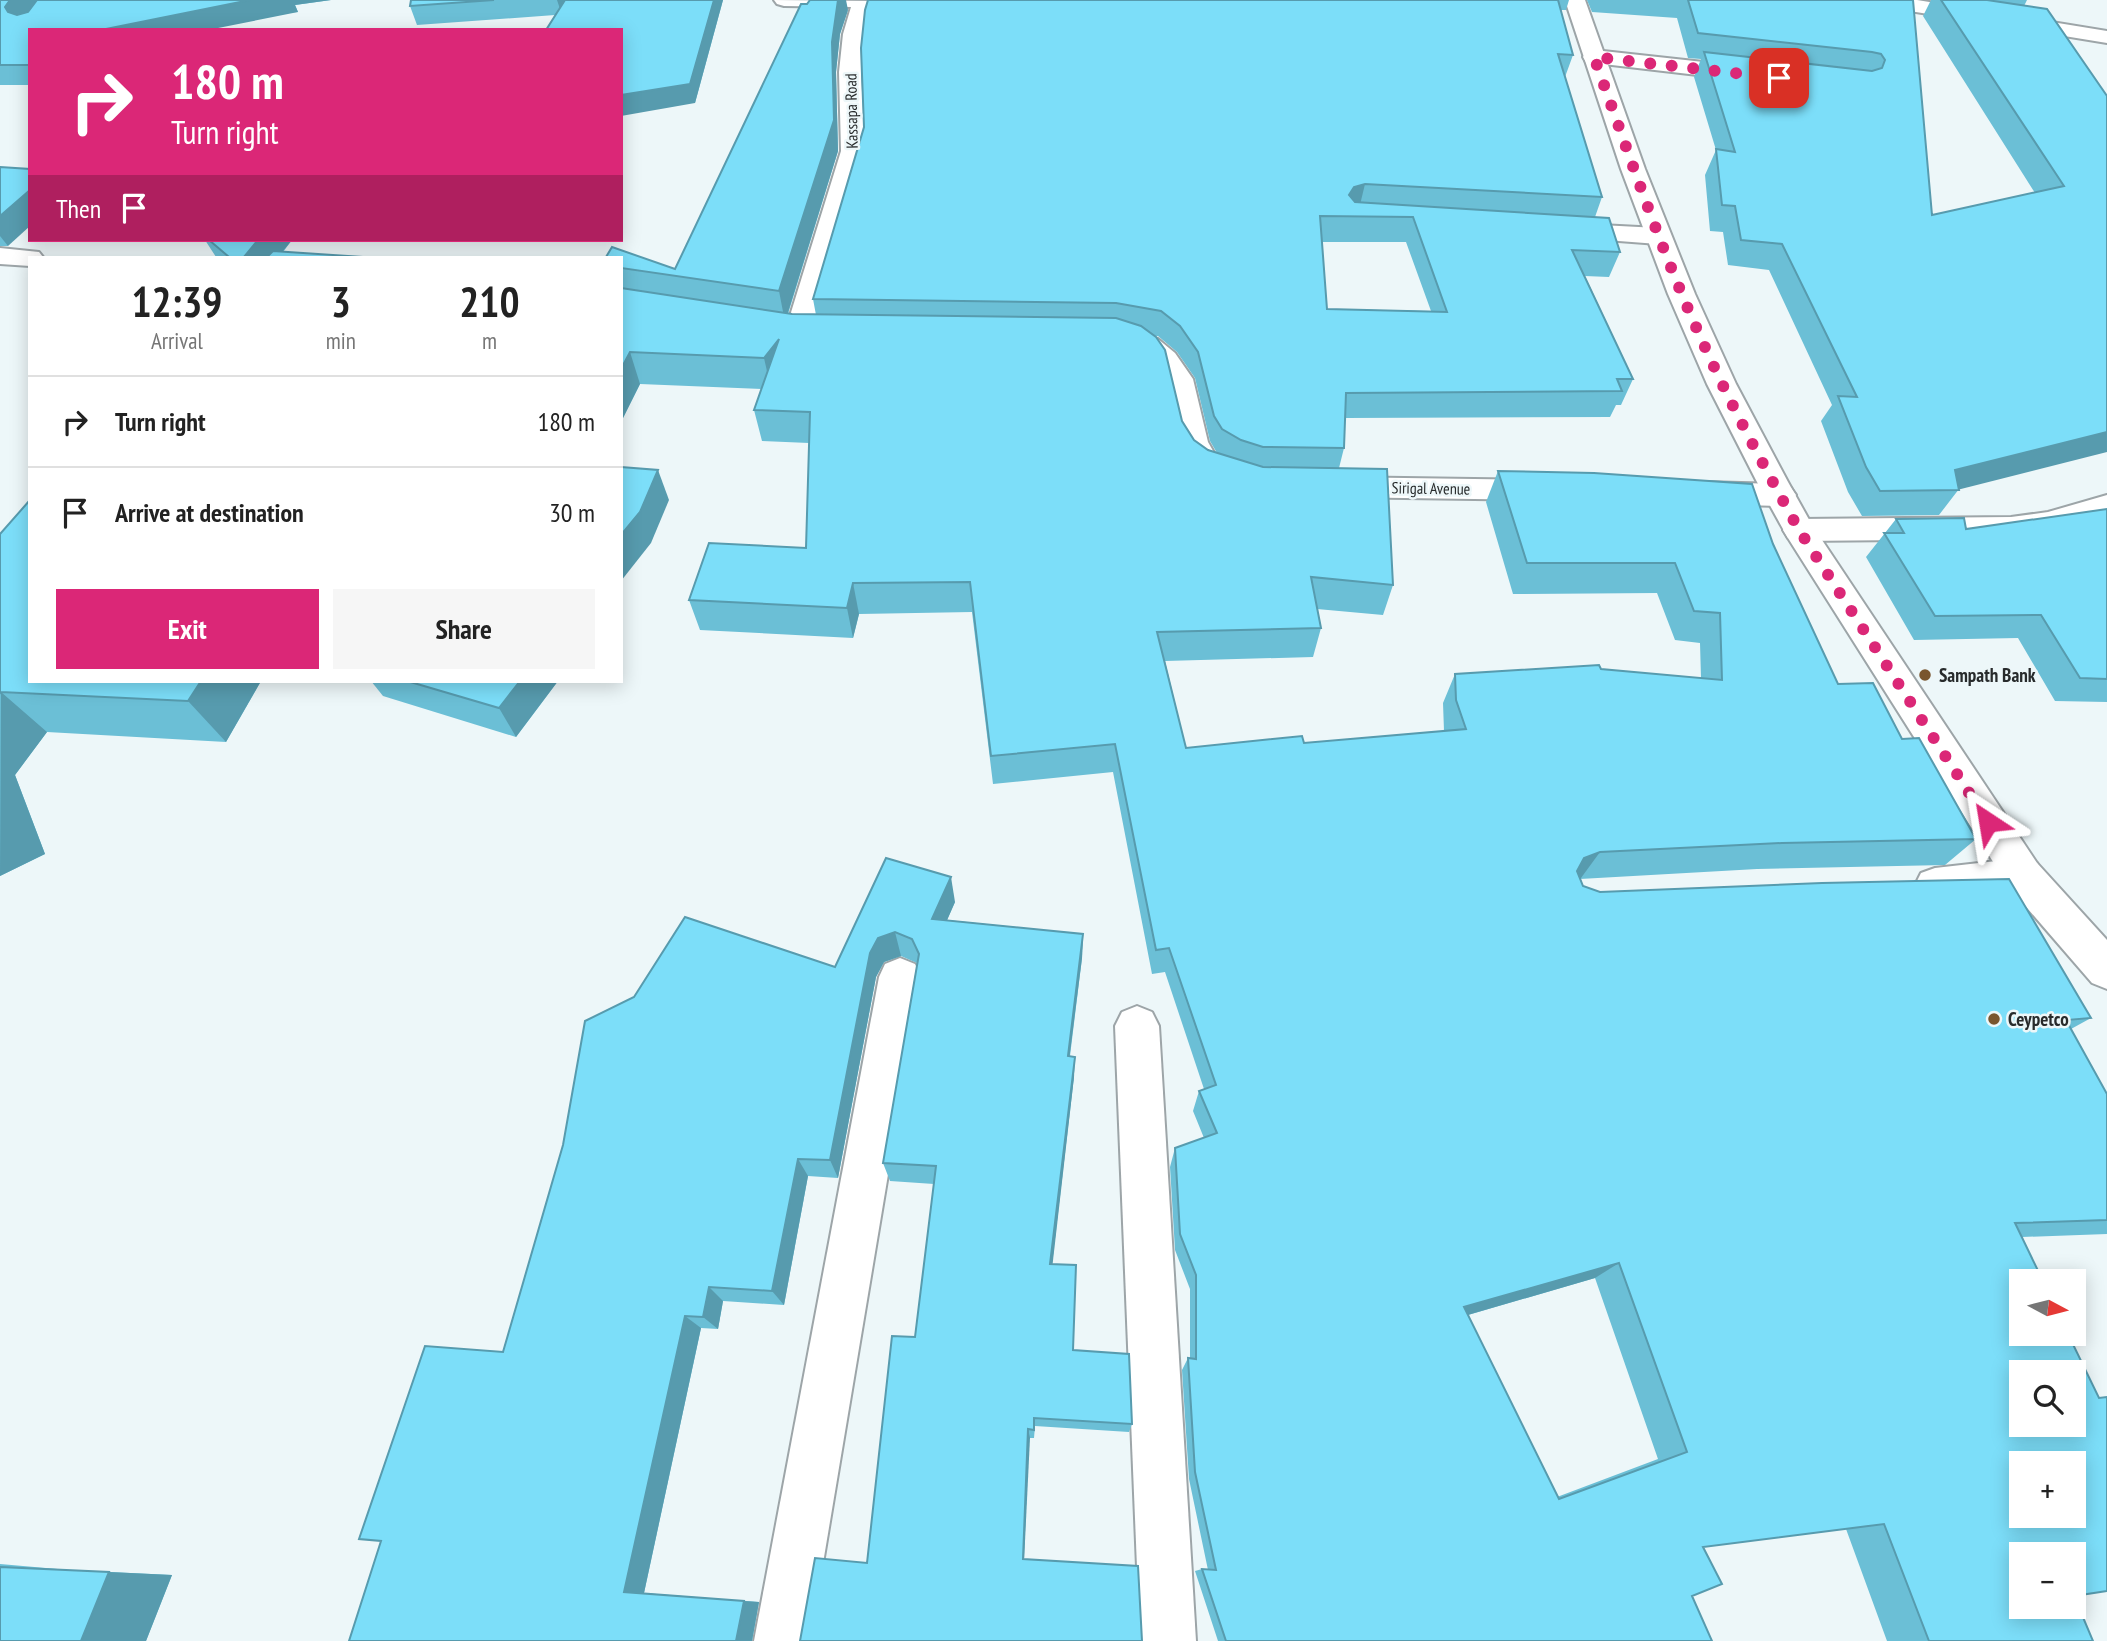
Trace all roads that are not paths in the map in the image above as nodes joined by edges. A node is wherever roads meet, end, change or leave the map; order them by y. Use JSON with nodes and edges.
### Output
{"nodes":[{"id":1,"x":785,"y":0,"type":"edge"},
{"id":2,"x":1575,"y":0,"type":"edge"},
{"id":3,"x":1879,"y":0,"type":"edge"},
{"id":4,"x":863,"y":1,"type":"edge"},
{"id":5,"x":877,"y":1,"type":"edge"},
{"id":6,"x":2107,"y":37,"type":"edge"},
{"id":7,"x":1594,"y":57,"type":"junction"},
{"id":8,"x":1775,"y":77,"type":"edge"},
{"id":9,"x":1535,"y":229,"type":"edge"},
{"id":10,"x":1658,"y":236,"type":"junction"},
{"id":11,"x":0,"y":257,"type":"edge"},
{"id":12,"x":28,"y":258,"type":"edge"},
{"id":13,"x":798,"y":334,"type":"edge"},
{"id":14,"x":1101,"y":339,"type":"edge"},
{"id":15,"x":1246,"y":482,"type":"edge"},
{"id":16,"x":1312,"y":486,"type":"edge"},
{"id":17,"x":1573,"y":491,"type":"edge"},
{"id":18,"x":1670,"y":493,"type":"edge"},
{"id":19,"x":1780,"y":495,"type":"junction"},
{"id":20,"x":2107,"y":506,"type":"edge"},
{"id":21,"x":1799,"y":530,"type":"junction"},
{"id":22,"x":2023,"y":875,"type":"junction"},
{"id":23,"x":1904,"y":886,"type":"edge"},
{"id":24,"x":2107,"y":970,"type":"edge"},
{"id":25,"x":900,"y":977,"type":"dead end"},
{"id":26,"x":1138,"y":1026,"type":"dead end"},
{"id":27,"x":782,"y":1641,"type":"edge"},
{"id":28,"x":1168,"y":1641,"type":"edge"}],
"edges":[{"from":1,"to":4,"type":"street"},
{"from":2,"to":7,"type":"street"},
{"from":3,"to":6,"type":"street"},
{"from":4,"to":5,"type":"street"},
{"from":4,"to":13,"type":"street","name":"Kassapa Road"},
{"from":7,"to":8,"type":"street"},
{"from":7,"to":10,"type":"street"},
{"from":9,"to":10,"type":"street"},
{"from":10,"to":19,"type":"street"},
{"from":11,"to":12,"type":"street"},
{"from":14,"to":15,"type":"street"},
{"from":16,"to":17,"type":"street","name":"Sirigal Avenue"},
{"from":18,"to":19,"type":"street"},
{"from":19,"to":21,"type":"street"},
{"from":20,"to":21,"type":"street"},
{"from":21,"to":22,"type":"street"},
{"from":22,"to":23,"type":"street"},
{"from":22,"to":24,"type":"street"},
{"from":25,"to":27,"type":"street"},
{"from":26,"to":28,"type":"street"}]}
